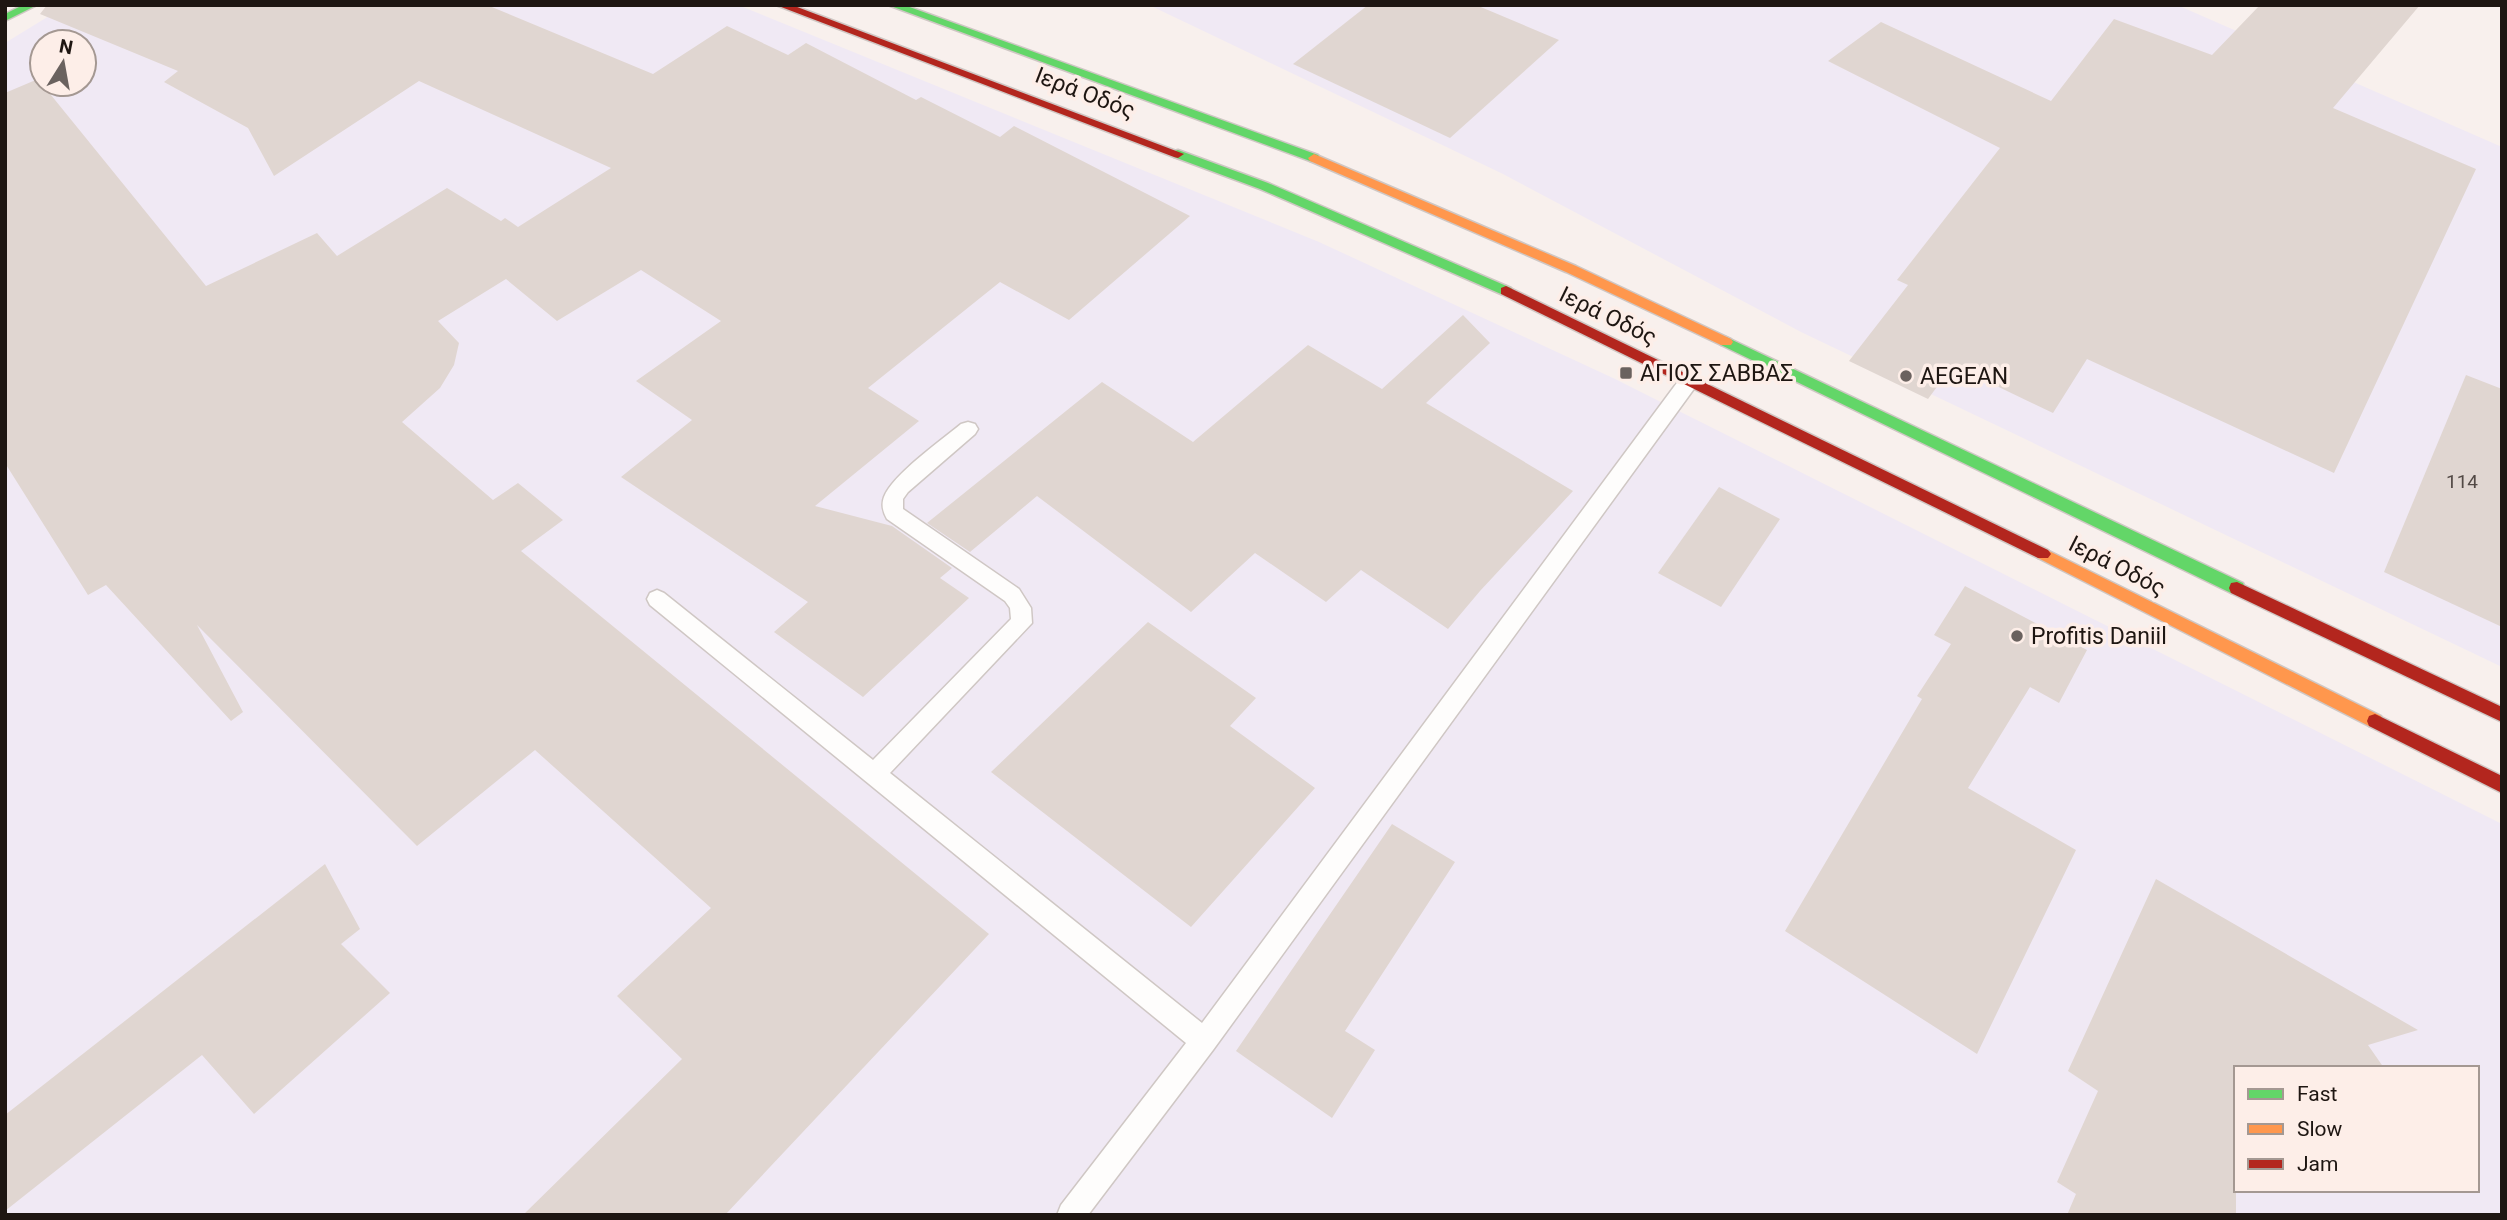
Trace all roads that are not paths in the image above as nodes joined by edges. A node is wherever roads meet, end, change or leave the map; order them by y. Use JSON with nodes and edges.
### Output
{"nodes":[{"id":1,"x":32,"y":5,"type":"edge"},
{"id":2,"x":781,"y":5,"type":"edge"},
{"id":3,"x":893,"y":5,"type":"edge"},
{"id":4,"x":5,"y":18,"type":"edge"},
{"id":5,"x":1689,"y":381,"type":"junction"},
{"id":6,"x":968,"y":429,"type":"dead end"},
{"id":7,"x":657,"y":598,"type":"dead end"},
{"id":8,"x":2502,"y":715,"type":"edge"},
{"id":9,"x":874,"y":774,"type":"junction"},
{"id":10,"x":2502,"y":785,"type":"edge"},
{"id":11,"x":1204,"y":1041,"type":"junction"},
{"id":12,"x":1071,"y":1215,"type":"edge"}],
"edges":[{"from":1,"to":4,"type":"main road"},
{"from":2,"to":5,"type":"main road","name":"Ιερά Οδός"},
{"from":3,"to":8,"type":"main road","name":"Ιερά Οδός"},
{"from":5,"to":10,"type":"main road","name":"Ιερά Οδός"},
{"from":5,"to":11,"type":"lane"},
{"from":6,"to":9,"type":"lane"},
{"from":7,"to":9,"type":"lane"},
{"from":9,"to":11,"type":"lane"},
{"from":11,"to":12,"type":"lane"}]}
